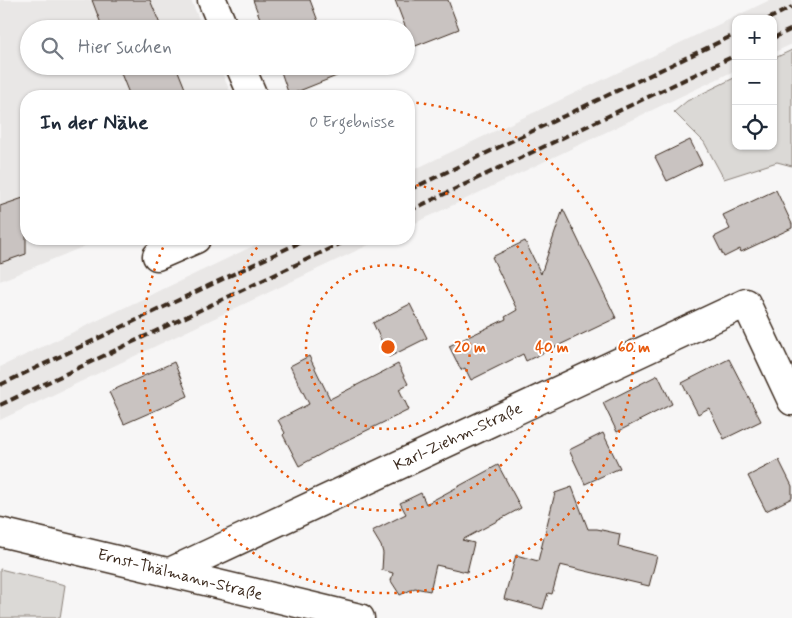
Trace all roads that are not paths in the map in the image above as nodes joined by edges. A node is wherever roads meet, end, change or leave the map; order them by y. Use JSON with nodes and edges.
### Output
{"nodes":[{"id":1,"x":212,"y":0,"type":"edge"},
{"id":2,"x":220,"y":20,"type":"edge"},
{"id":3,"x":244,"y":75,"type":"edge"},
{"id":4,"x":250,"y":90,"type":"edge"},
{"id":5,"x":182,"y":245,"type":"edge"},
{"id":6,"x":157,"y":256,"type":"dead end"},
{"id":7,"x":792,"y":401,"type":"edge"},
{"id":8,"x":0,"y":532,"type":"edge"},
{"id":9,"x":170,"y":572,"type":"junction"},
{"id":10,"x":360,"y":618,"type":"edge"}],
"edges":[{"from":1,"to":2,"type":"street"},
{"from":3,"to":4,"type":"street"},
{"from":5,"to":6,"type":"street"},
{"from":7,"to":9,"type":"street","name":"Karl-Ziehm-Straße"},
{"from":8,"to":9,"type":"street","name":"Ernst-Thälmann-Straße"},
{"from":9,"to":10,"type":"street","name":"Ernst-Thälmann-Straße"}]}
